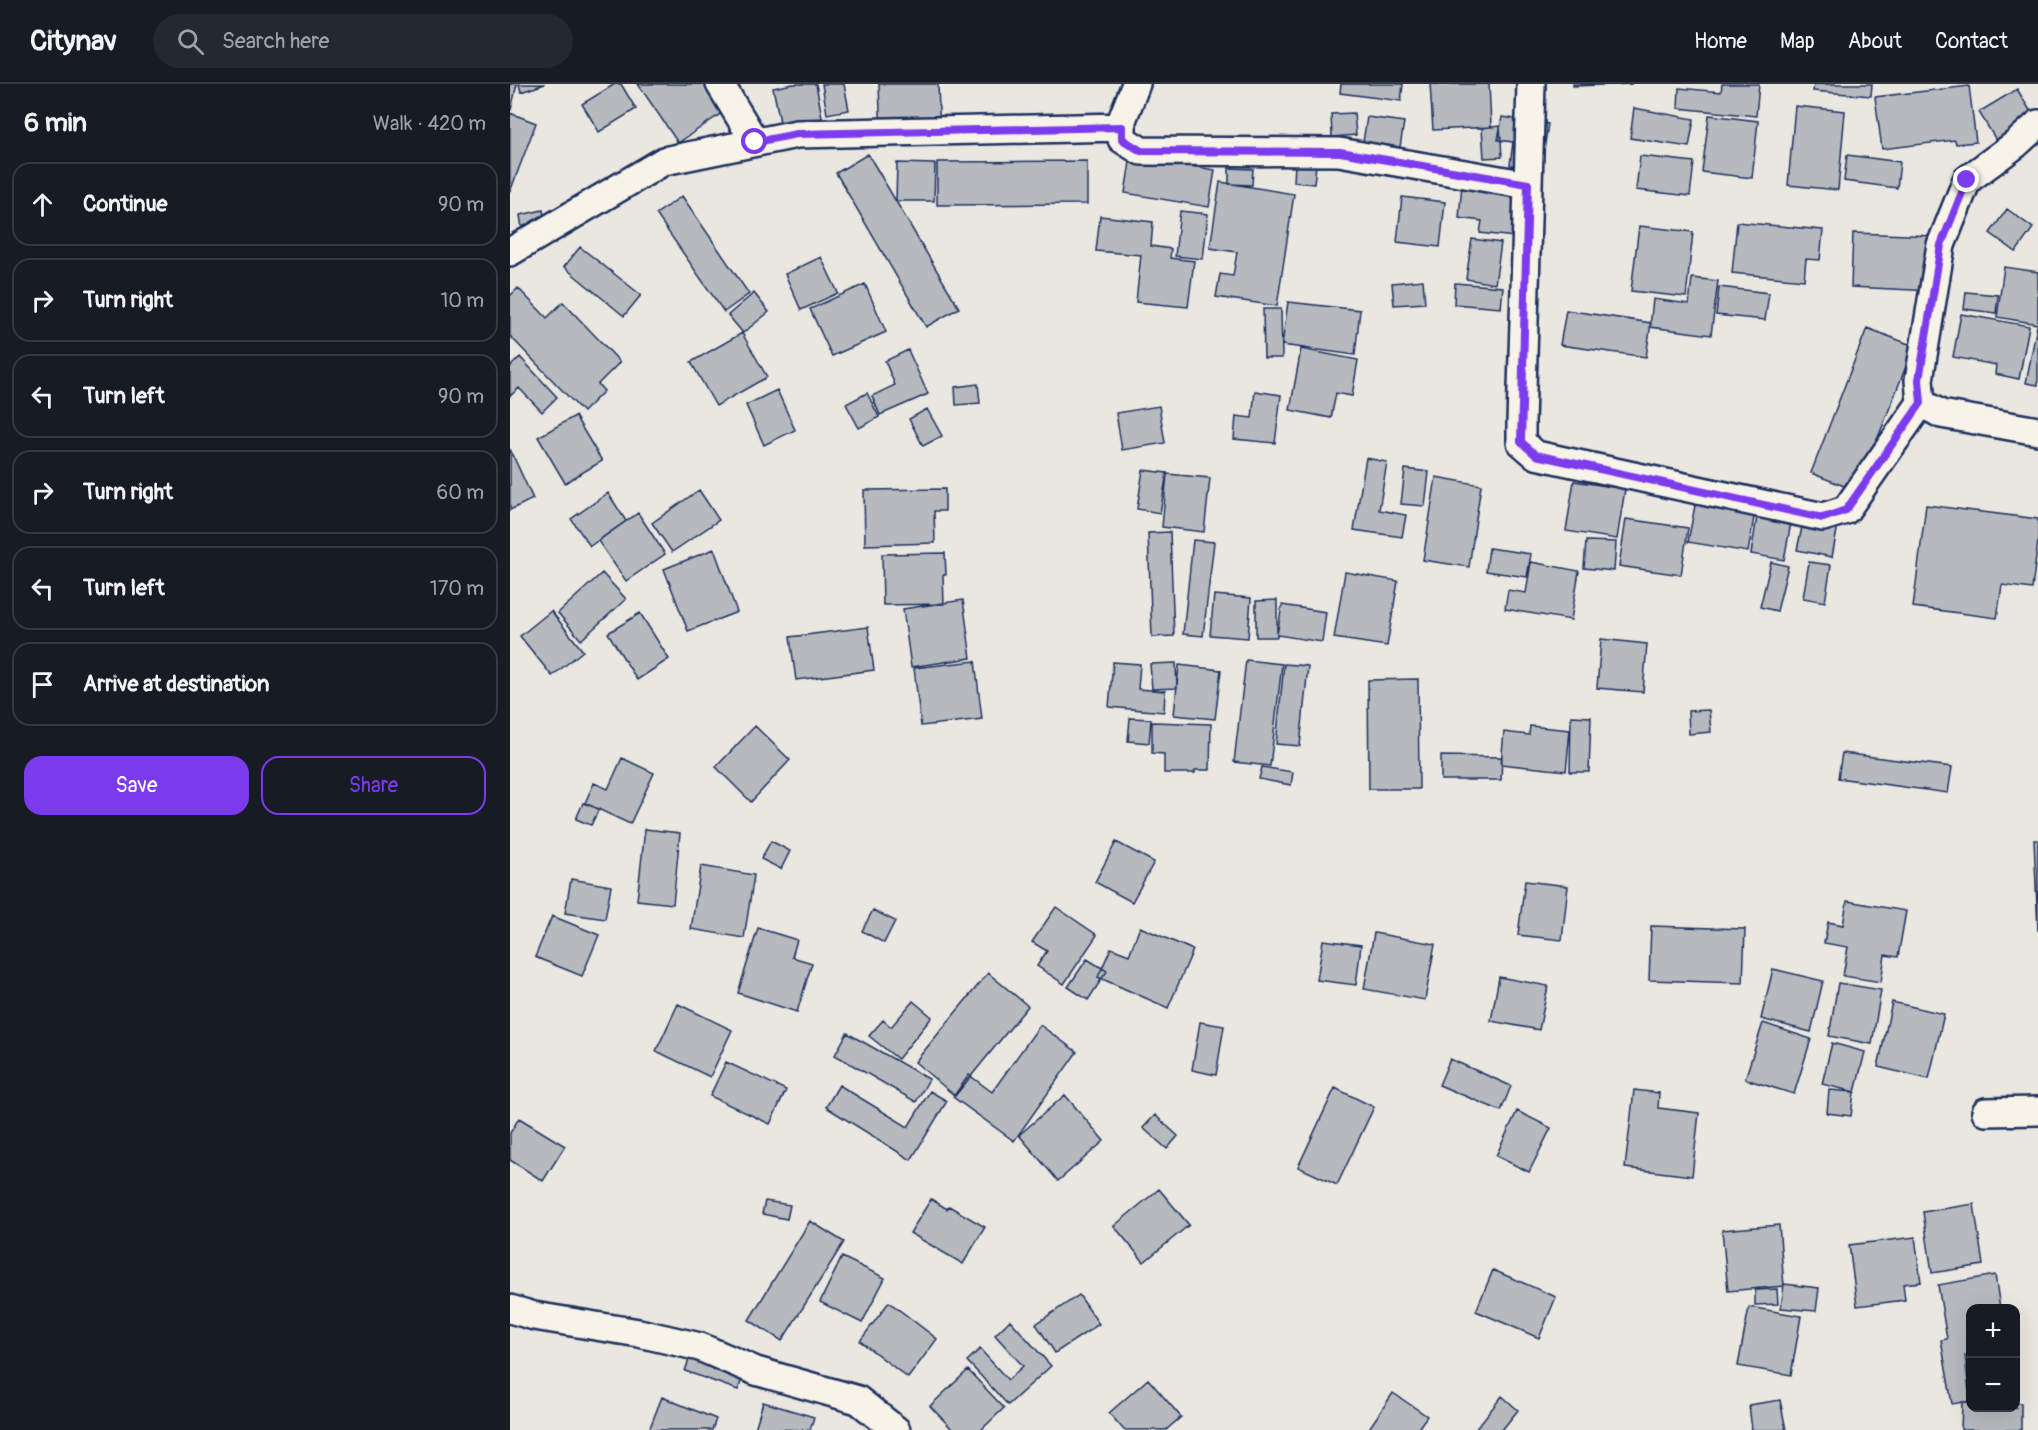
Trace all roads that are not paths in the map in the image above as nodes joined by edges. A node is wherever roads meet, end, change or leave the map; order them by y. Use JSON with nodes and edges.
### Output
{"nodes":[{"id":1,"x":720,"y":84,"type":"edge"},
{"id":2,"x":1136,"y":84,"type":"edge"},
{"id":3,"x":1531,"y":84,"type":"edge"},
{"id":4,"x":2038,"y":124,"type":"edge"},
{"id":5,"x":1122,"y":127,"type":"junction"},
{"id":6,"x":755,"y":142,"type":"junction"},
{"id":7,"x":1528,"y":184,"type":"junction"},
{"id":8,"x":510,"y":252,"type":"edge"},
{"id":9,"x":1921,"y":403,"type":"junction"},
{"id":10,"x":2038,"y":431,"type":"edge"},
{"id":11,"x":2038,"y":1111,"type":"edge"},
{"id":12,"x":1986,"y":1112,"type":"dead end"},
{"id":13,"x":510,"y":1309,"type":"edge"},
{"id":14,"x":896,"y":1430,"type":"edge"}],
"edges":[{"from":1,"to":6,"type":"street"},
{"from":2,"to":5,"type":"street"},
{"from":3,"to":7,"type":"street"},
{"from":4,"to":9,"type":"street"},
{"from":5,"to":6,"type":"street"},
{"from":5,"to":7,"type":"street"},
{"from":6,"to":8,"type":"street"},
{"from":7,"to":9,"type":"street"},
{"from":9,"to":10,"type":"street"},
{"from":11,"to":12,"type":"street"},
{"from":13,"to":14,"type":"street"}]}
